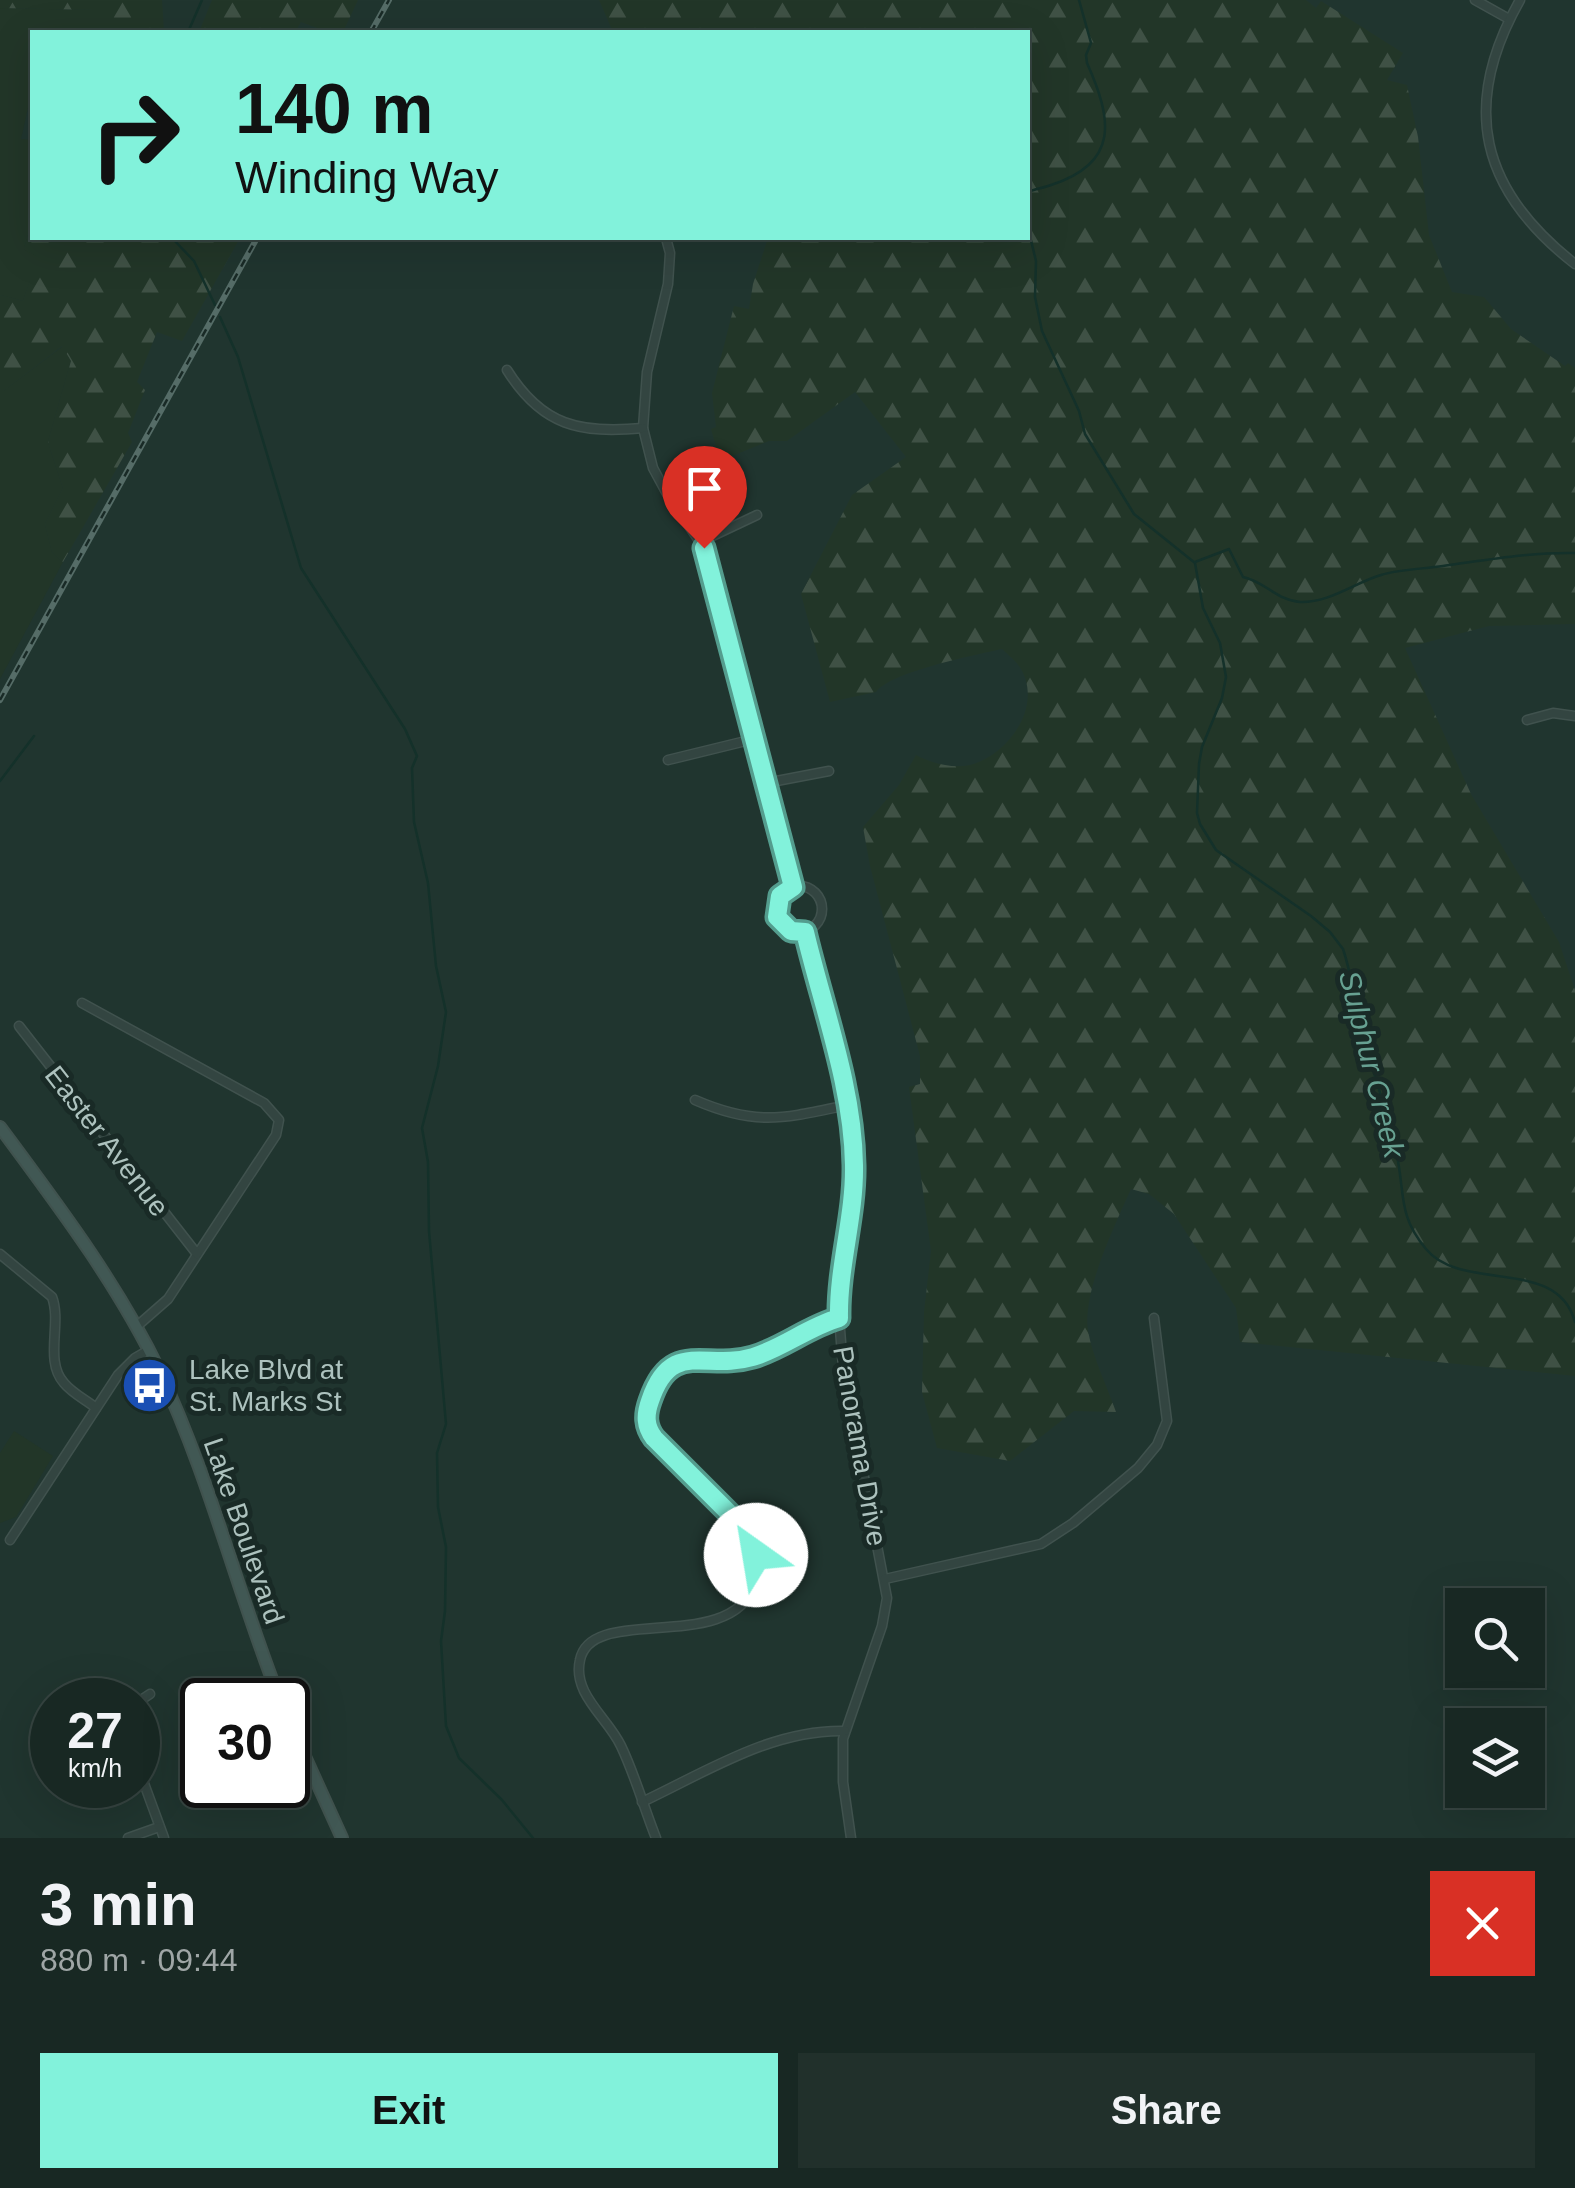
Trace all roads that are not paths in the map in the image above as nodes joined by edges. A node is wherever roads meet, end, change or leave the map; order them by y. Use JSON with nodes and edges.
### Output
{"nodes":[{"id":1,"x":1475,"y":0,"type":"edge"},
{"id":2,"x":1520,"y":0,"type":"edge"},
{"id":3,"x":1509,"y":19,"type":"junction"},
{"id":4,"x":667,"y":240,"type":"edge"},
{"id":5,"x":1575,"y":264,"type":"edge"},
{"id":6,"x":506,"y":370,"type":"dead end"},
{"id":7,"x":643,"y":428,"type":"junction"},
{"id":8,"x":757,"y":516,"type":"dead end"},
{"id":9,"x":702,"y":542,"type":"junction"},
{"id":10,"x":1575,"y":716,"type":"edge"},
{"id":11,"x":1526,"y":720,"type":"dead end"},
{"id":12,"x":754,"y":739,"type":"junction"},
{"id":13,"x":668,"y":760,"type":"dead end"},
{"id":14,"x":829,"y":771,"type":"dead end"},
{"id":15,"x":766,"y":782,"type":"junction"},
{"id":16,"x":793,"y":887,"type":"junction"},
{"id":17,"x":805,"y":932,"type":"junction"},
{"id":18,"x":82,"y":1003,"type":"dead end"},
{"id":19,"x":19,"y":1026,"type":"dead end"},
{"id":20,"x":696,"y":1100,"type":"dead end"},
{"id":21,"x":848,"y":1105,"type":"junction"},
{"id":22,"x":0,"y":1127,"type":"edge"},
{"id":23,"x":0,"y":1254,"type":"edge"},
{"id":24,"x":196,"y":1254,"type":"junction"},
{"id":25,"x":839,"y":1318,"type":"junction"},
{"id":26,"x":1154,"y":1318,"type":"dead end"},
{"id":27,"x":136,"y":1327,"type":"junction"},
{"id":28,"x":148,"y":1350,"type":"junction"},
{"id":29,"x":96,"y":1408,"type":"junction"},
{"id":30,"x":10,"y":1540,"type":"dead end"},
{"id":31,"x":885,"y":1578,"type":"junction"},
{"id":32,"x":272,"y":1678,"type":"edge"},
{"id":33,"x":844,"y":1731,"type":"junction"},
{"id":34,"x":310,"y":1768,"type":"edge"},
{"id":35,"x":642,"y":1802,"type":"junction"},
{"id":36,"x":152,"y":1808,"type":"edge"},
{"id":37,"x":159,"y":1827,"type":"junction"},
{"id":38,"x":128,"y":1838,"type":"edge"},
{"id":39,"x":164,"y":1838,"type":"edge"},
{"id":40,"x":342,"y":1838,"type":"edge"},
{"id":41,"x":656,"y":1838,"type":"edge"},
{"id":42,"x":851,"y":1838,"type":"edge"}],
"edges":[{"from":1,"to":3,"type":"street"},
{"from":2,"to":3,"type":"street"},
{"from":3,"to":5,"type":"street"},
{"from":4,"to":7,"type":"street","name":"Panorama Drive"},
{"from":6,"to":7,"type":"street"},
{"from":7,"to":9,"type":"street","name":"Panorama Drive"},
{"from":8,"to":9,"type":"street"},
{"from":9,"to":12,"type":"street","name":"Panorama Drive"},
{"from":10,"to":11,"type":"street"},
{"from":12,"to":13,"type":"street"},
{"from":12,"to":15,"type":"street","name":"Panorama Drive"},
{"from":14,"to":15,"type":"street"},
{"from":15,"to":16,"type":"street","name":"Panorama Drive"},
{"from":16,"to":17,"type":"street","name":"Panorama Drive"},
{"from":16,"to":17,"type":"street","name":"Panorama Drive"},
{"from":17,"to":21,"type":"street","name":"Panorama Drive"},
{"from":18,"to":24,"type":"street"},
{"from":19,"to":24,"type":"street","name":"Easter Avenue"},
{"from":20,"to":21,"type":"street"},
{"from":21,"to":25,"type":"street","name":"Panorama Drive"},
{"from":22,"to":27,"type":"main road","name":"Lake Boulevard"},
{"from":23,"to":29,"type":"street"},
{"from":24,"to":27,"type":"street"},
{"from":25,"to":31,"type":"street","name":"Panorama Drive"},
{"from":25,"to":35,"type":"street"},
{"from":26,"to":31,"type":"street"},
{"from":27,"to":28,"type":"main road","name":"Lake Boulevard"},
{"from":28,"to":29,"type":"street"},
{"from":28,"to":32,"type":"main road","name":"Lake Boulevard"},
{"from":29,"to":30,"type":"street"},
{"from":31,"to":33,"type":"street","name":"Panorama Drive"},
{"from":33,"to":35,"type":"street"},
{"from":33,"to":42,"type":"street","name":"Panorama Drive"},
{"from":34,"to":40,"type":"main road"},
{"from":35,"to":41,"type":"street"},
{"from":36,"to":37,"type":"street"},
{"from":37,"to":38,"type":"street"},
{"from":37,"to":39,"type":"street"}]}
